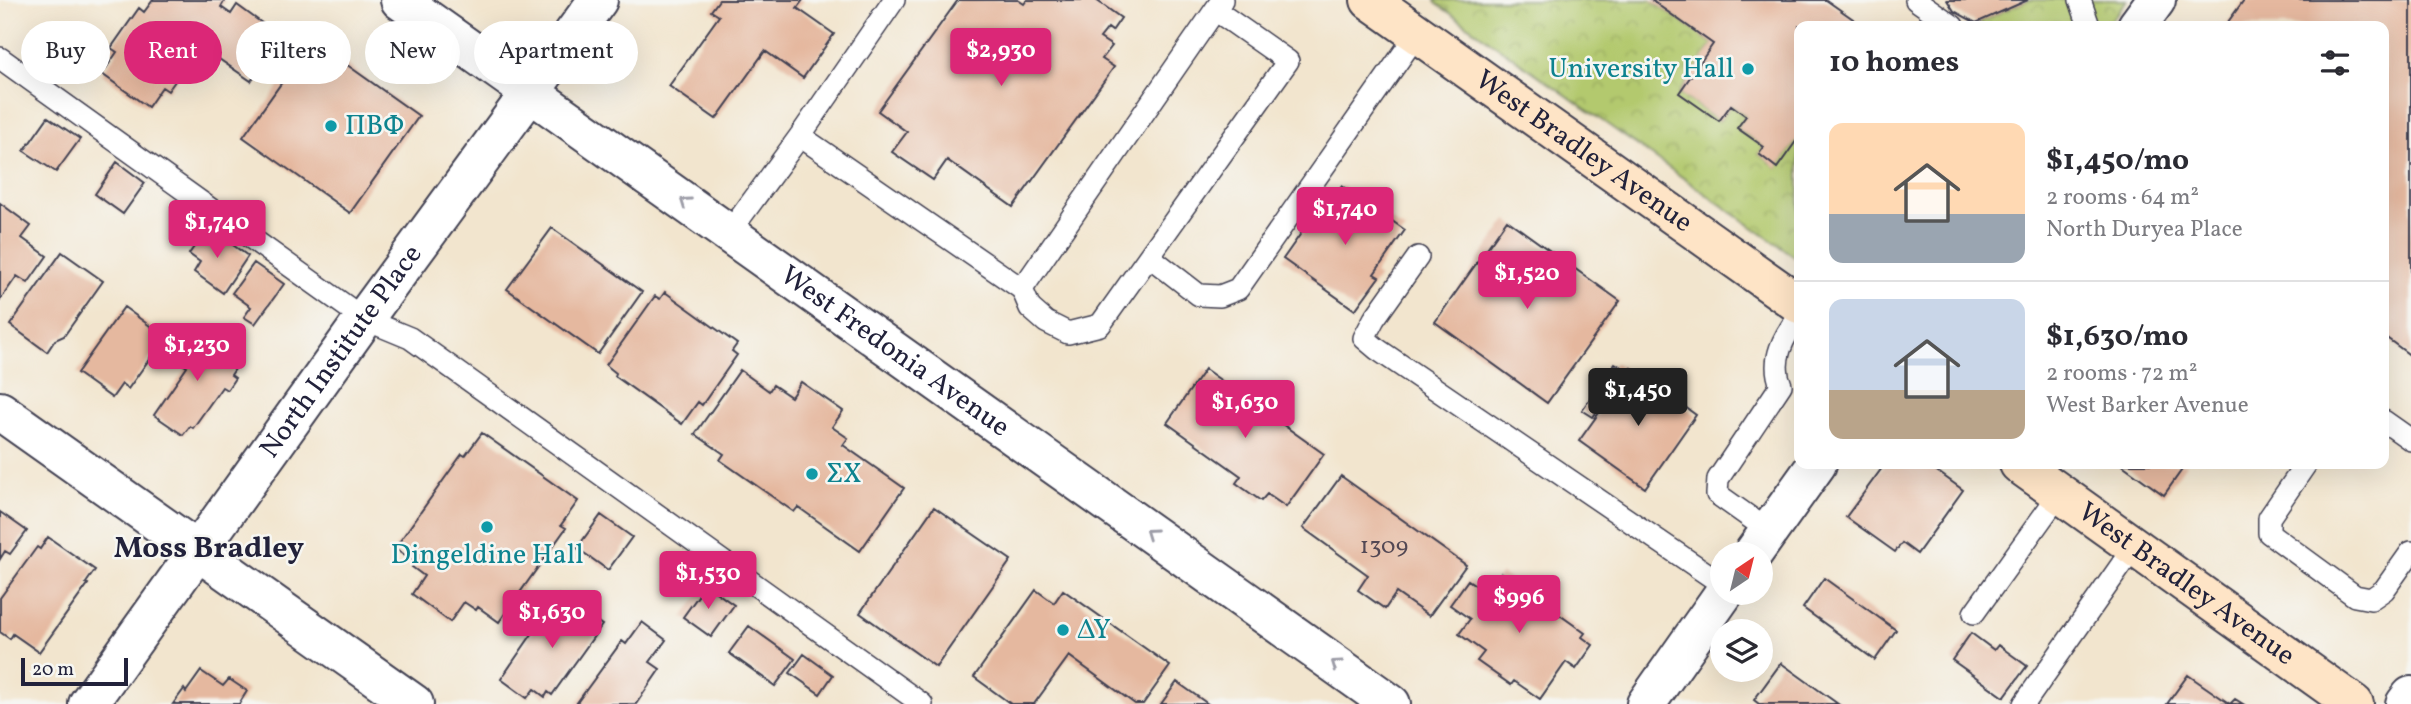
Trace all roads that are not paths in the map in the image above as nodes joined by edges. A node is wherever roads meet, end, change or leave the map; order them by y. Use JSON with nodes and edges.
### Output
{"nodes":[{"id":1,"x":400,"y":0,"type":"edge"},
{"id":2,"x":598,"y":0,"type":"edge"},
{"id":3,"x":894,"y":0,"type":"edge"},
{"id":4,"x":1916,"y":0,"type":"edge"},
{"id":5,"x":2080,"y":0,"type":"edge"},
{"id":6,"x":2156,"y":0,"type":"edge"},
{"id":7,"x":1383,"y":4,"type":"edge"},
{"id":8,"x":1219,"y":5,"type":"edge"},
{"id":9,"x":1946,"y":21,"type":"edge"},
{"id":10,"x":2087,"y":21,"type":"edge"},
{"id":11,"x":2141,"y":21,"type":"edge"},
{"id":12,"x":1417,"y":34,"type":"junction"},
{"id":13,"x":0,"y":58,"type":"edge"},
{"id":14,"x":528,"y":92,"type":"junction"},
{"id":15,"x":800,"y":136,"type":"junction"},
{"id":16,"x":729,"y":233,"type":"junction"},
{"id":17,"x":1150,"y":257,"type":"junction"},
{"id":18,"x":1418,"y":257,"type":"dead end"},
{"id":19,"x":1021,"y":289,"type":"junction"},
{"id":20,"x":1794,"y":300,"type":"edge"},
{"id":21,"x":364,"y":319,"type":"junction"},
{"id":22,"x":1794,"y":323,"type":"edge"},
{"id":23,"x":0,"y":411,"type":"edge"},
{"id":24,"x":2389,"y":425,"type":"edge"},
{"id":25,"x":2411,"y":440,"type":"edge"},
{"id":26,"x":1813,"y":469,"type":"edge"},
{"id":27,"x":2026,"y":469,"type":"edge"},
{"id":28,"x":2303,"y":469,"type":"edge"},
{"id":29,"x":2060,"y":493,"type":"junction"},
{"id":30,"x":1760,"y":542,"type":"edge"},
{"id":31,"x":1762,"y":542,"type":"edge"},
{"id":32,"x":2133,"y":547,"type":"junction"},
{"id":33,"x":198,"y":552,"type":"junction"},
{"id":34,"x":2411,"y":552,"type":"edge"},
{"id":35,"x":1710,"y":576,"type":"edge"},
{"id":36,"x":1715,"y":606,"type":"edge"},
{"id":37,"x":1974,"y":613,"type":"dead end"},
{"id":38,"x":2411,"y":696,"type":"edge"},
{"id":39,"x":88,"y":704,"type":"edge"},
{"id":40,"x":414,"y":704,"type":"edge"},
{"id":41,"x":922,"y":704,"type":"edge"},
{"id":42,"x":1391,"y":704,"type":"edge"},
{"id":43,"x":1646,"y":704,"type":"edge"},
{"id":44,"x":2024,"y":704,"type":"edge"},
{"id":45,"x":2354,"y":704,"type":"edge"},
{"id":46,"x":2405,"y":704,"type":"edge"}],
"edges":[{"from":1,"to":14,"type":"street","name":"West Fredonia Avenue"},
{"from":2,"to":14,"type":"street","name":"North Institute Place"},
{"from":3,"to":15,"type":"lane"},
{"from":4,"to":9,"type":"lane"},
{"from":5,"to":10,"type":"lane"},
{"from":6,"to":11,"type":"street"},
{"from":7,"to":12,"type":"street","name":"West Bradley Avenue"},
{"from":8,"to":17,"type":"lane"},
{"from":8,"to":19,"type":"lane"},
{"from":12,"to":17,"type":"lane"},
{"from":12,"to":20,"type":"street","name":"West Bradley Avenue"},
{"from":13,"to":21,"type":"lane"},
{"from":16,"to":14,"type":"street","name":"West Fredonia Avenue","one_way":true},
{"from":14,"to":21,"type":"street","name":"North Institute Place"},
{"from":15,"to":16,"type":"lane"},
{"from":15,"to":19,"type":"lane"},
{"from":42,"to":16,"type":"street","name":"West Fredonia Avenue","one_way":true},
{"from":17,"to":19,"type":"lane"},
{"from":18,"to":35,"type":"lane"},
{"from":21,"to":33,"type":"street","name":"North Institute Place"},
{"from":21,"to":41,"type":"lane"},
{"from":22,"to":30,"type":"lane"},
{"from":23,"to":33,"type":"street"},
{"from":24,"to":25,"type":"lane"},
{"from":26,"to":31,"type":"street"},
{"from":27,"to":29,"type":"street","name":"West Bradley Avenue"},
{"from":28,"to":34,"type":"lane"},
{"from":29,"to":32,"type":"street","name":"West Bradley Avenue"},
{"from":29,"to":37,"type":"lane"},
{"from":32,"to":44,"type":"lane"},
{"from":32,"to":45,"type":"street","name":"West Bradley Avenue"},
{"from":33,"to":39,"type":"street","name":"North Institute Place"},
{"from":33,"to":40,"type":"street"},
{"from":36,"to":43,"type":"street"},
{"from":38,"to":46,"type":"street"}]}
